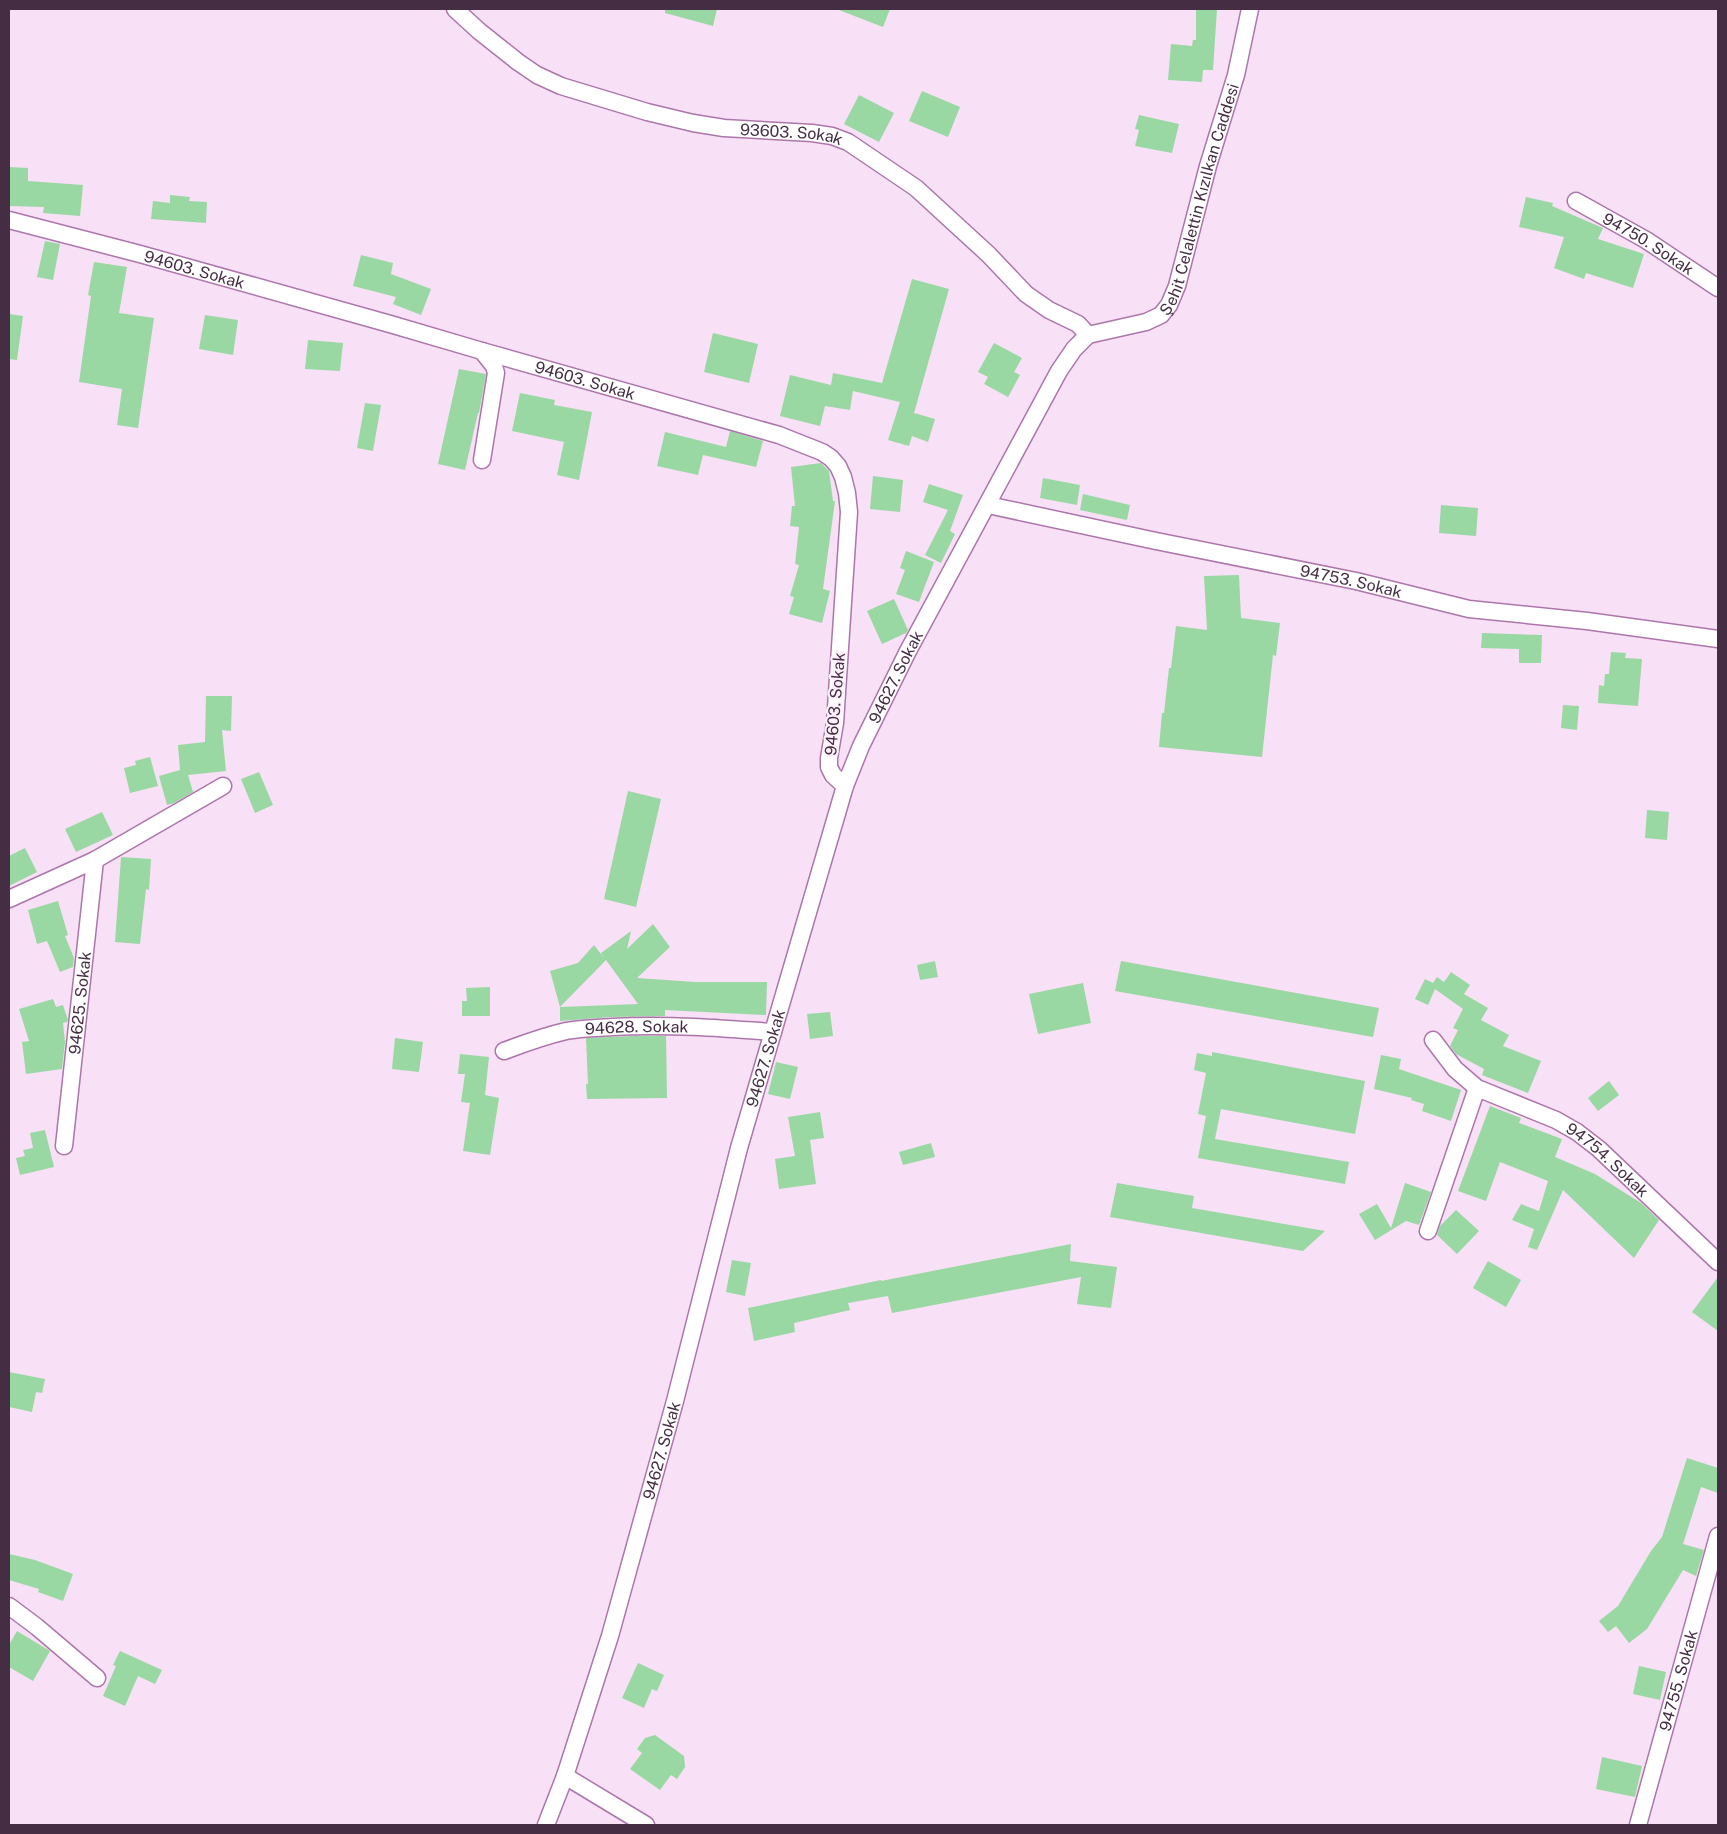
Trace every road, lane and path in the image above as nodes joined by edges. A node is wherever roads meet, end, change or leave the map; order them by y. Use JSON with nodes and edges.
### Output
{"nodes":[{"id":1,"x":455,"y":9,"type":"edge"},
{"id":2,"x":1250,"y":9,"type":"edge"},
{"id":3,"x":1576,"y":200,"type":"dead end"},
{"id":4,"x":9,"y":220,"type":"edge"},
{"id":5,"x":1718,"y":288,"type":"edge"},
{"id":6,"x":1088,"y":335,"type":"junction"},
{"id":7,"x":482,"y":352,"type":"junction"},
{"id":8,"x":482,"y":460,"type":"dead end"},
{"id":9,"x":988,"y":505,"type":"junction"},
{"id":10,"x":1718,"y":639,"type":"edge"},
{"id":11,"x":223,"y":786,"type":"dead end"},
{"id":12,"x":845,"y":786,"type":"junction"},
{"id":13,"x":96,"y":860,"type":"junction"},
{"id":14,"x":9,"y":899,"type":"edge"},
{"id":15,"x":773,"y":1032,"type":"junction"},
{"id":16,"x":1433,"y":1040,"type":"dead end"},
{"id":17,"x":504,"y":1051,"type":"dead end"},
{"id":18,"x":1477,"y":1088,"type":"junction"},
{"id":19,"x":64,"y":1146,"type":"dead end"},
{"id":20,"x":1428,"y":1231,"type":"dead end"},
{"id":21,"x":1718,"y":1262,"type":"edge"},
{"id":22,"x":1718,"y":1536,"type":"edge"},
{"id":23,"x":9,"y":1606,"type":"edge"},
{"id":24,"x":97,"y":1678,"type":"dead end"},
{"id":25,"x":565,"y":1776,"type":"junction"},
{"id":26,"x":546,"y":1825,"type":"edge"},
{"id":27,"x":646,"y":1825,"type":"edge"},
{"id":28,"x":1638,"y":1825,"type":"edge"}],
"edges":[{"from":1,"to":6,"type":"street","name":"93603. Sokak"},
{"from":2,"to":6,"type":"street","name":"Şehit Celalettin Kızılkan Caddesi"},
{"from":3,"to":5,"type":"street","name":"94750. Sokak"},
{"from":4,"to":7,"type":"street","name":"94603. Sokak"},
{"from":6,"to":9,"type":"street","name":"94627. Sokak"},
{"from":7,"to":8,"type":"street"},
{"from":7,"to":12,"type":"street","name":"94603. Sokak"},
{"from":9,"to":10,"type":"street","name":"94753. Sokak"},
{"from":9,"to":12,"type":"street","name":"94627. Sokak"},
{"from":11,"to":13,"type":"street"},
{"from":12,"to":15,"type":"street","name":"94627. Sokak"},
{"from":13,"to":14,"type":"street"},
{"from":13,"to":19,"type":"street","name":"94625. Sokak"},
{"from":15,"to":17,"type":"street","name":"94628. Sokak"},
{"from":15,"to":25,"type":"street","name":"94627. Sokak"},
{"from":16,"to":18,"type":"street","name":"94754. Sokak"},
{"from":18,"to":20,"type":"street"},
{"from":18,"to":21,"type":"street","name":"94754. Sokak"},
{"from":22,"to":28,"type":"street","name":"94755. Sokak"},
{"from":23,"to":24,"type":"street"},
{"from":25,"to":26,"type":"street","name":"94627. Sokak"},
{"from":25,"to":27,"type":"street"}]}
